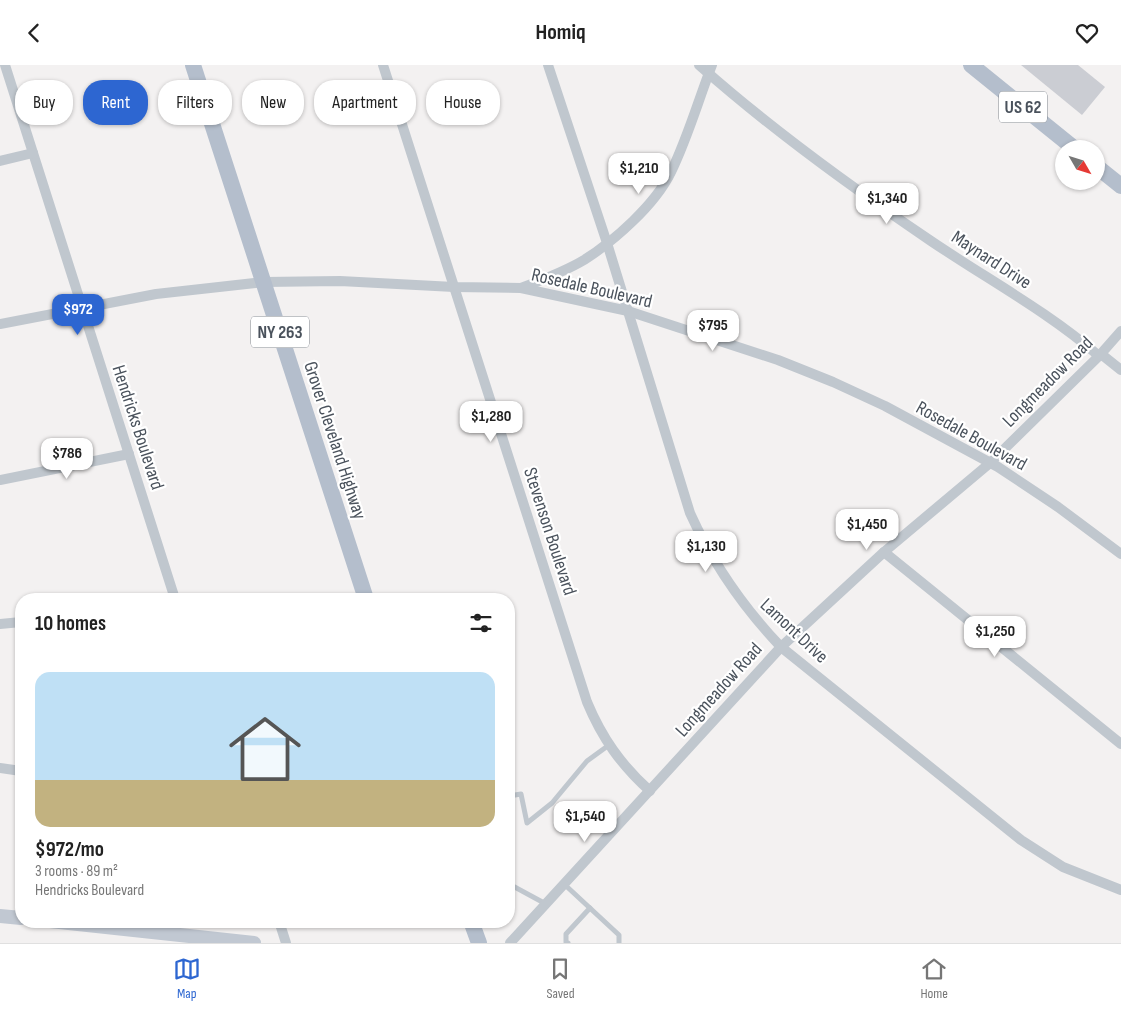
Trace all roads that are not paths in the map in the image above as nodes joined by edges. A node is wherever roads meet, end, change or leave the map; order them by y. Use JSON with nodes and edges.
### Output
{"nodes":[{"id":1,"x":5,"y":65,"type":"edge"},
{"id":2,"x":193,"y":65,"type":"edge"},
{"id":3,"x":383,"y":65,"type":"edge"},
{"id":4,"x":548,"y":65,"type":"edge"},
{"id":5,"x":699,"y":65,"type":"edge"},
{"id":6,"x":971,"y":65,"type":"edge"},
{"id":7,"x":710,"y":69,"type":"edge"},
{"id":8,"x":1064,"y":140,"type":"edge"},
{"id":9,"x":33,"y":153,"type":"junction"},
{"id":10,"x":0,"y":161,"type":"edge"},
{"id":11,"x":1105,"y":173,"type":"edge"},
{"id":12,"x":1121,"y":186,"type":"edge"},
{"id":13,"x":607,"y":243,"type":"junction"},
{"id":14,"x":264,"y":282,"type":"junction"},
{"id":15,"x":454,"y":287,"type":"junction"},
{"id":16,"x":521,"y":288,"type":"junction"},
{"id":17,"x":82,"y":307,"type":"junction"},
{"id":18,"x":628,"y":311,"type":"junction"},
{"id":19,"x":0,"y":325,"type":"edge"},
{"id":20,"x":1121,"y":331,"type":"edge"},
{"id":21,"x":1100,"y":355,"type":"junction"},
{"id":22,"x":1121,"y":370,"type":"edge"},
{"id":23,"x":129,"y":453,"type":"junction"},
{"id":24,"x":990,"y":463,"type":"junction"},
{"id":25,"x":0,"y":480,"type":"edge"},
{"id":26,"x":884,"y":552,"type":"junction"},
{"id":27,"x":1121,"y":554,"type":"edge"},
{"id":28,"x":173,"y":593,"type":"edge"},
{"id":29,"x":364,"y":593,"type":"edge"},
{"id":30,"x":15,"y":623,"type":"edge"},
{"id":31,"x":0,"y":624,"type":"edge"},
{"id":32,"x":781,"y":647,"type":"junction"},
{"id":33,"x":1121,"y":744,"type":"edge"},
{"id":34,"x":608,"y":745,"type":"junction"},
{"id":35,"x":0,"y":768,"type":"edge"},
{"id":36,"x":15,"y":770,"type":"edge"},
{"id":37,"x":650,"y":791,"type":"junction"},
{"id":38,"x":515,"y":795,"type":"edge"},
{"id":39,"x":564,"y":884,"type":"junction"},
{"id":40,"x":515,"y":887,"type":"edge"},
{"id":41,"x":1121,"y":890,"type":"edge"},
{"id":42,"x":546,"y":904,"type":"junction"},
{"id":43,"x":590,"y":908,"type":"junction"},
{"id":44,"x":0,"y":916,"type":"edge"},
{"id":45,"x":15,"y":917,"type":"edge"},
{"id":46,"x":115,"y":928,"type":"edge"},
{"id":47,"x":281,"y":928,"type":"edge"},
{"id":48,"x":474,"y":928,"type":"edge"},
{"id":49,"x":254,"y":943,"type":"edge"},
{"id":50,"x":286,"y":943,"type":"edge"},
{"id":51,"x":479,"y":943,"type":"edge"},
{"id":52,"x":510,"y":943,"type":"edge"},
{"id":53,"x":568,"y":943,"type":"edge"},
{"id":54,"x":619,"y":943,"type":"edge"}],
"edges":[{"from":1,"to":9,"type":"street","name":"Hendricks Boulevard"},
{"from":2,"to":14,"type":"main road","name":"Grover Cleveland Highway","number":"NY 263"},
{"from":3,"to":15,"type":"street","name":"Stevenson Boulevard"},
{"from":4,"to":13,"type":"street","name":"Lamont Drive"},
{"from":5,"to":7,"type":"street","name":"Maynard Drive"},
{"from":6,"to":8,"type":"main road","number":"US 62"},
{"from":7,"to":13,"type":"street"},
{"from":7,"to":21,"type":"street","name":"Maynard Drive"},
{"from":9,"to":10,"type":"street"},
{"from":9,"to":17,"type":"street","name":"Hendricks Boulevard"},
{"from":11,"to":12,"type":"main road"},
{"from":13,"to":16,"type":"street"},
{"from":13,"to":18,"type":"street","name":"Lamont Drive"},
{"from":14,"to":15,"type":"street","name":"Rosedale Boulevard"},
{"from":14,"to":17,"type":"street","name":"Rosedale Boulevard"},
{"from":14,"to":29,"type":"main road","name":"Grover Cleveland Highway","number":"NY 263"},
{"from":15,"to":16,"type":"street","name":"Rosedale Boulevard"},
{"from":15,"to":34,"type":"street","name":"Stevenson Boulevard"},
{"from":16,"to":18,"type":"street","name":"Rosedale Boulevard"},
{"from":17,"to":19,"type":"street","name":"Rosedale Boulevard"},
{"from":17,"to":23,"type":"street","name":"Hendricks Boulevard"},
{"from":18,"to":24,"type":"street","name":"Rosedale Boulevard"},
{"from":18,"to":32,"type":"street","name":"Lamont Drive"},
{"from":20,"to":21,"type":"street","name":"Longmeadow Road"},
{"from":21,"to":22,"type":"street","name":"Maynard Drive"},
{"from":21,"to":24,"type":"street","name":"Longmeadow Road"},
{"from":23,"to":25,"type":"street"},
{"from":23,"to":28,"type":"street","name":"Hendricks Boulevard"},
{"from":24,"to":26,"type":"street","name":"Longmeadow Road"},
{"from":24,"to":27,"type":"street","name":"Rosedale Boulevard"},
{"from":26,"to":32,"type":"street","name":"Longmeadow Road"},
{"from":26,"to":33,"type":"street"},
{"from":30,"to":31,"type":"street"},
{"from":32,"to":37,"type":"street","name":"Longmeadow Road"},
{"from":32,"to":41,"type":"street","name":"Lamont Drive"},
{"from":34,"to":37,"type":"street","name":"Stevenson Boulevard"},
{"from":34,"to":38,"type":"lane"},
{"from":35,"to":36,"type":"street"},
{"from":37,"to":39,"type":"street","name":"Longmeadow Road"},
{"from":39,"to":42,"type":"street","name":"Longmeadow Road"},
{"from":39,"to":43,"type":"lane"},
{"from":40,"to":42,"type":"lane"},
{"from":42,"to":52,"type":"street","name":"Longmeadow Road"},
{"from":43,"to":53,"type":"lane"},
{"from":43,"to":54,"type":"lane"},
{"from":44,"to":45,"type":"street"},
{"from":46,"to":49,"type":"street"},
{"from":47,"to":50,"type":"street"},
{"from":48,"to":51,"type":"main road"}]}
